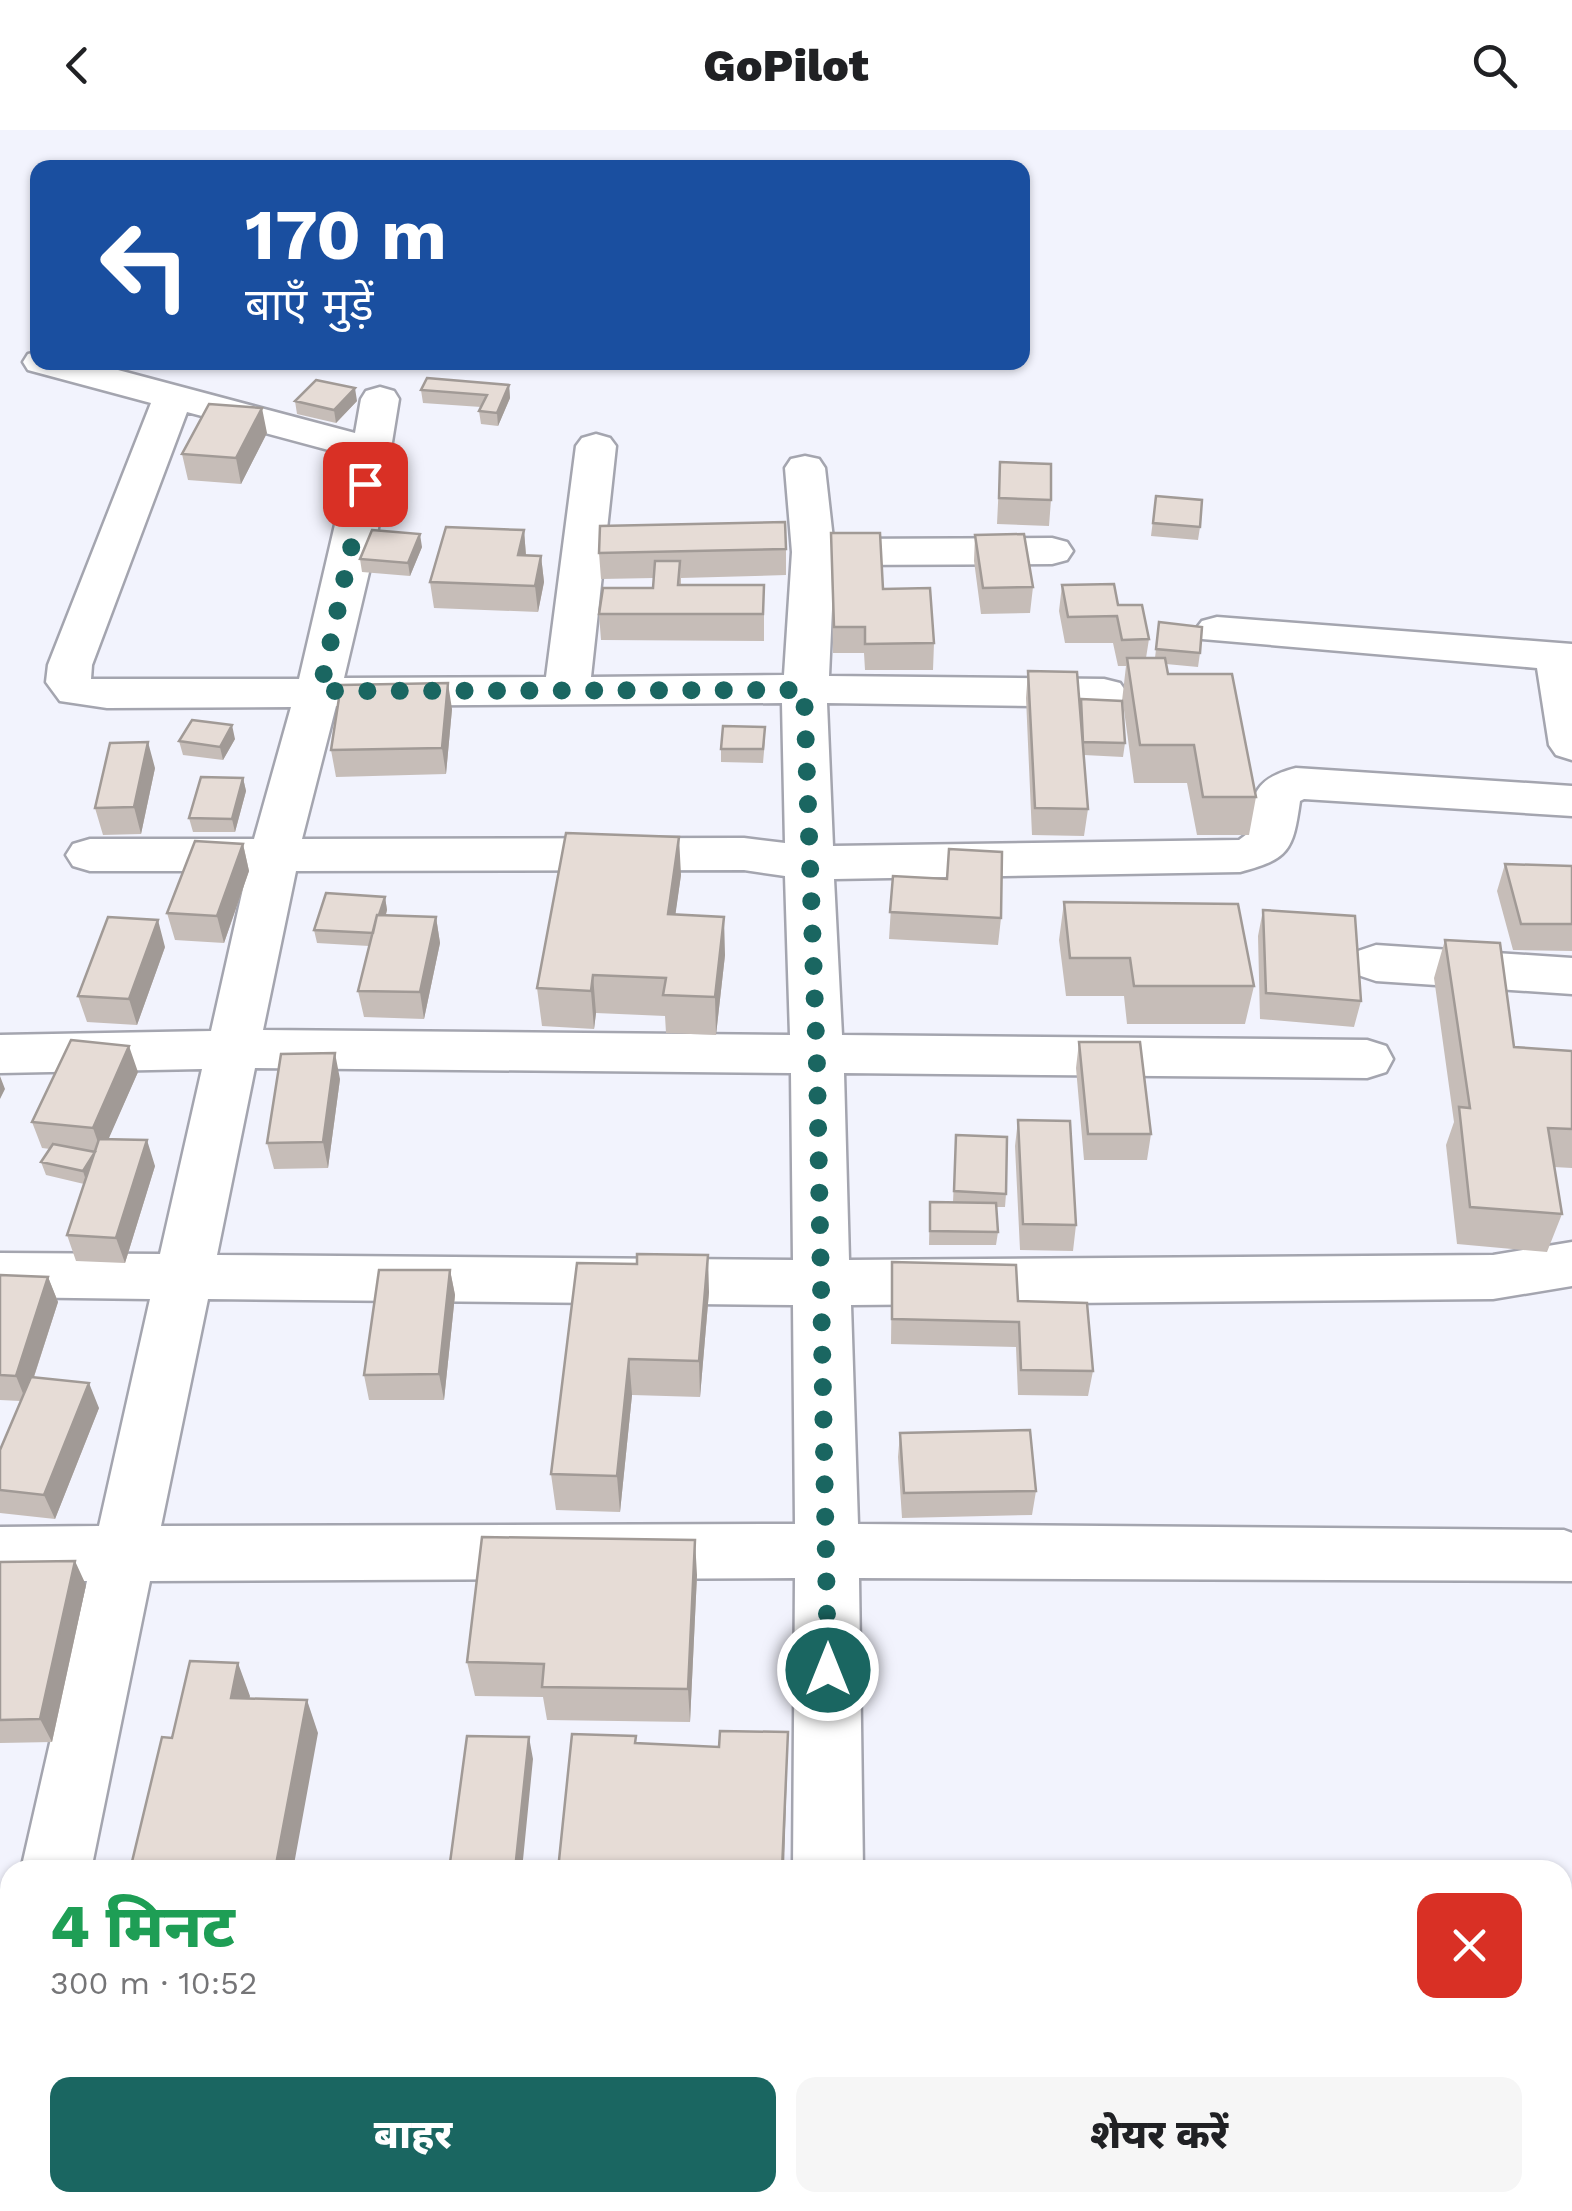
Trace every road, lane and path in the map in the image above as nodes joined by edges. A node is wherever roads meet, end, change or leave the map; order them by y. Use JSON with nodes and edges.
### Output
{"nodes":[{"id":1,"x":0,"y":352,"type":"edge"},
{"id":2,"x":30,"y":360,"type":"edge"},
{"id":3,"x":70,"y":370,"type":"edge"},
{"id":4,"x":173,"y":397,"type":"junction"},
{"id":5,"x":596,"y":446,"type":"dead end"},
{"id":6,"x":805,"y":468,"type":"dead end"},
{"id":7,"x":1052,"y":551,"type":"dead end"},
{"id":8,"x":813,"y":552,"type":"junction"},
{"id":9,"x":1217,"y":630,"type":"dead end"},
{"id":10,"x":1564,"y":656,"type":"edge"},
{"id":11,"x":567,"y":690,"type":"junction"},
{"id":12,"x":804,"y":690,"type":"junction"},
{"id":13,"x":320,"y":691,"type":"junction"},
{"id":14,"x":1104,"y":693,"type":"dead end"},
{"id":15,"x":1572,"y":745,"type":"edge"},
{"id":16,"x":1572,"y":801,"type":"edge"},
{"id":17,"x":276,"y":853,"type":"junction"},
{"id":18,"x":90,"y":855,"type":"dead end"},
{"id":19,"x":809,"y":863,"type":"junction"},
{"id":20,"x":1376,"y":963,"type":"dead end"},
{"id":21,"x":1572,"y":976,"type":"edge"},
{"id":22,"x":234,"y":1050,"type":"junction"},
{"id":23,"x":816,"y":1052,"type":"junction"},
{"id":24,"x":0,"y":1054,"type":"edge"},
{"id":25,"x":1367,"y":1059,"type":"dead end"},
{"id":26,"x":1572,"y":1264,"type":"edge"},
{"id":27,"x":186,"y":1274,"type":"junction"},
{"id":28,"x":0,"y":1275,"type":"edge"},
{"id":29,"x":822,"y":1283,"type":"junction"},
{"id":30,"x":827,"y":1551,"type":"junction"},
{"id":31,"x":0,"y":1554,"type":"edge"},
{"id":32,"x":125,"y":1554,"type":"junction"},
{"id":33,"x":1564,"y":1556,"type":"dead end"},
{"id":34,"x":58,"y":1860,"type":"edge"},
{"id":35,"x":828,"y":1860,"type":"edge"}],
"edges":[{"from":1,"to":2,"type":"street"},
{"from":3,"to":4,"type":"street"},
{"from":4,"to":13,"type":"street"},
{"from":4,"to":13,"type":"street"},
{"from":5,"to":11,"type":"street"},
{"from":6,"to":8,"type":"street"},
{"from":7,"to":8,"type":"street"},
{"from":8,"to":12,"type":"street"},
{"from":9,"to":10,"type":"street"},
{"from":10,"to":15,"type":"street"},
{"from":11,"to":12,"type":"street"},
{"from":11,"to":13,"type":"street"},
{"from":12,"to":14,"type":"street"},
{"from":12,"to":19,"type":"street"},
{"from":13,"to":17,"type":"street"},
{"from":16,"to":19,"type":"street"},
{"from":17,"to":18,"type":"street"},
{"from":17,"to":19,"type":"street"},
{"from":17,"to":22,"type":"street"},
{"from":19,"to":23,"type":"street"},
{"from":20,"to":21,"type":"street"},
{"from":22,"to":23,"type":"street"},
{"from":22,"to":24,"type":"street"},
{"from":22,"to":27,"type":"street"},
{"from":23,"to":25,"type":"street"},
{"from":23,"to":29,"type":"street"},
{"from":26,"to":29,"type":"street"},
{"from":27,"to":28,"type":"street"},
{"from":27,"to":29,"type":"street"},
{"from":27,"to":32,"type":"street"},
{"from":29,"to":30,"type":"street"},
{"from":30,"to":32,"type":"street"},
{"from":30,"to":33,"type":"street"},
{"from":30,"to":35,"type":"street"},
{"from":31,"to":32,"type":"street"},
{"from":32,"to":34,"type":"street"}]}
